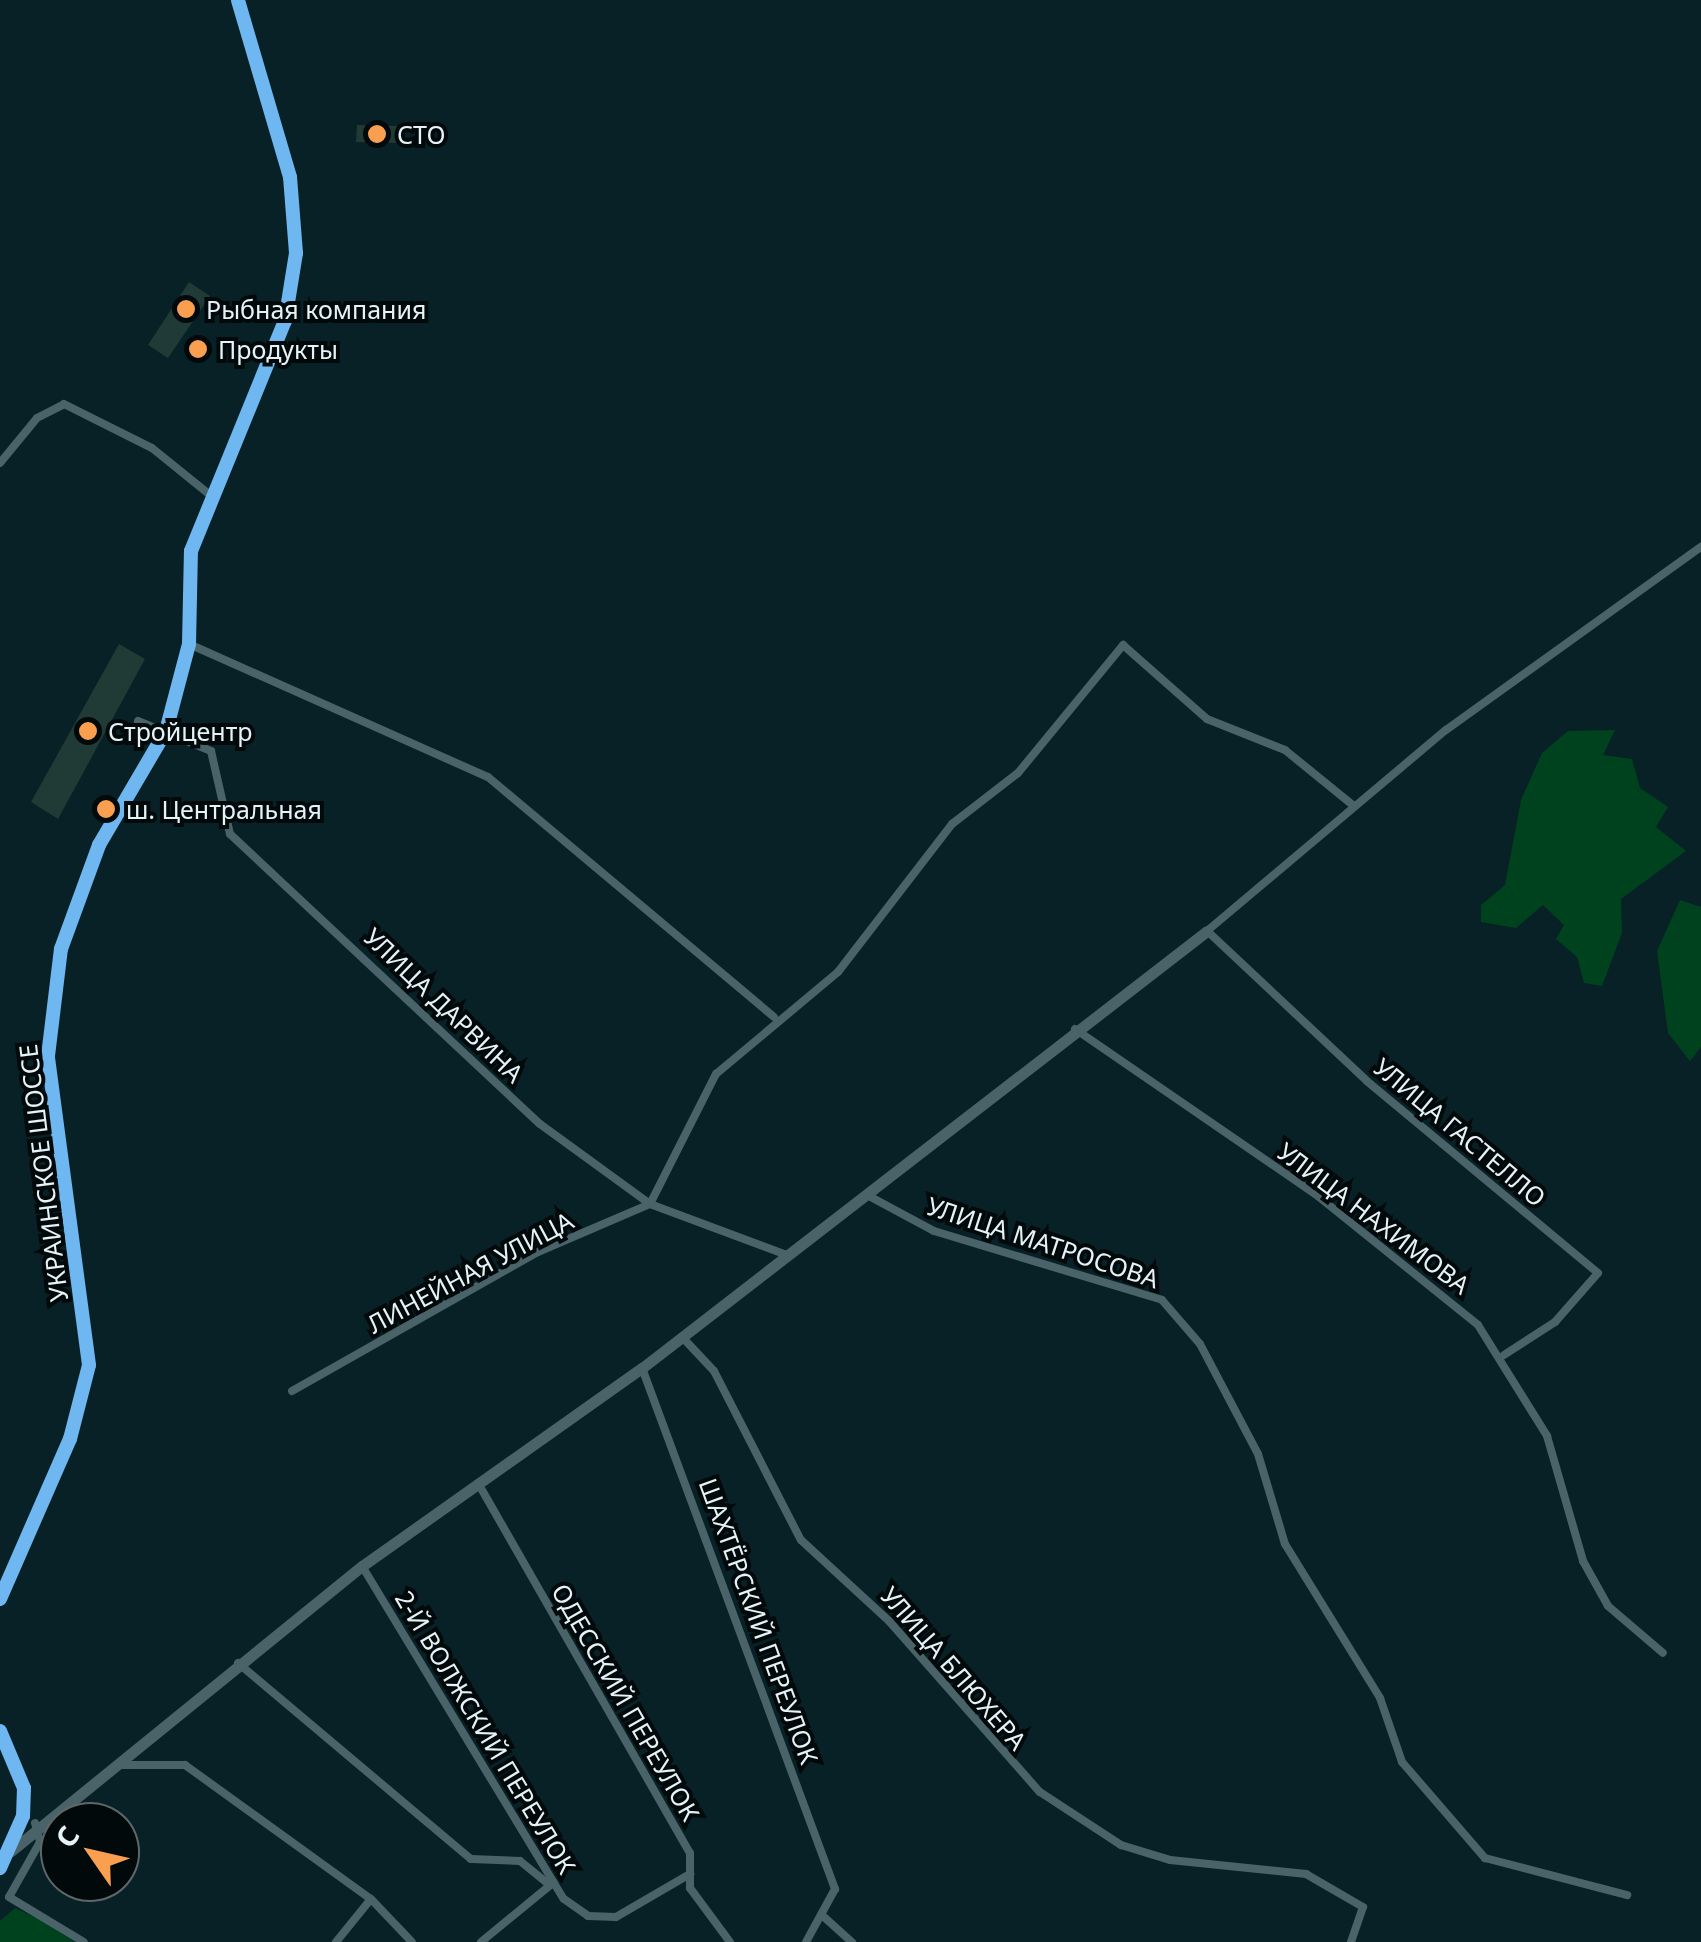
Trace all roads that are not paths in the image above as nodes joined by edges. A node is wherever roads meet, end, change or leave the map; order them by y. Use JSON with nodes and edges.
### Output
{"nodes":[{"id":1,"x":238,"y":0,"type":"edge"},
{"id":2,"x":0,"y":462,"type":"edge"},
{"id":3,"x":210,"y":495,"type":"junction"},
{"id":4,"x":1701,"y":547,"type":"edge"},
{"id":5,"x":189,"y":644,"type":"junction"},
{"id":6,"x":138,"y":722,"type":"dead end"},
{"id":7,"x":166,"y":731,"type":"junction"},
{"id":8,"x":1354,"y":806,"type":"junction"},
{"id":9,"x":1207,"y":931,"type":"junction"},
{"id":10,"x":774,"y":1017,"type":"junction"},
{"id":11,"x":1075,"y":1029,"type":"junction"},
{"id":12,"x":867,"y":1194,"type":"junction"},
{"id":13,"x":650,"y":1204,"type":"junction"},
{"id":14,"x":791,"y":1257,"type":"junction"},
{"id":15,"x":683,"y":1338,"type":"junction"},
{"id":16,"x":1504,"y":1355,"type":"junction"},
{"id":17,"x":642,"y":1368,"type":"junction"},
{"id":18,"x":292,"y":1392,"type":"dead end"},
{"id":19,"x":478,"y":1483,"type":"junction"},
{"id":20,"x":362,"y":1566,"type":"junction"},
{"id":21,"x":0,"y":1599,"type":"edge"},
{"id":22,"x":1663,"y":1653,"type":"dead end"},
{"id":23,"x":238,"y":1662,"type":"junction"},
{"id":24,"x":0,"y":1731,"type":"edge"},
{"id":25,"x":108,"y":1766,"type":"junction"},
{"id":26,"x":35,"y":1822,"type":"junction"},
{"id":27,"x":3,"y":1862,"type":"edge"},
{"id":28,"x":690,"y":1874,"type":"junction"},
{"id":29,"x":552,"y":1884,"type":"junction"},
{"id":30,"x":1627,"y":1896,"type":"dead end"},
{"id":31,"x":371,"y":1899,"type":"junction"},
{"id":32,"x":824,"y":1917,"type":"junction"},
{"id":33,"x":84,"y":1942,"type":"edge"},
{"id":34,"x":336,"y":1942,"type":"edge"},
{"id":35,"x":412,"y":1942,"type":"edge"},
{"id":36,"x":481,"y":1942,"type":"edge"},
{"id":37,"x":730,"y":1942,"type":"edge"},
{"id":38,"x":806,"y":1942,"type":"edge"},
{"id":39,"x":852,"y":1942,"type":"edge"},
{"id":40,"x":1351,"y":1942,"type":"edge"}],
"edges":[{"from":1,"to":3,"type":"highway","name":"УКРАИНСКОЕ ШОССЕ"},
{"from":2,"to":3,"type":"street"},
{"from":3,"to":5,"type":"highway","name":"УКРАИНСКОЕ ШОССЕ"},
{"from":4,"to":8,"type":"street"},
{"from":5,"to":7,"type":"highway","name":"УКРАИНСКОЕ ШОССЕ"},
{"from":5,"to":10,"type":"street"},
{"from":6,"to":7,"type":"street","name":"УЛИЦА ДАРВИНА"},
{"from":7,"to":13,"type":"street","name":"УЛИЦА ДАРВИНА"},
{"from":7,"to":21,"type":"highway","name":"УКРАИНСКОЕ ШОССЕ"},
{"from":8,"to":9,"type":"street"},
{"from":8,"to":10,"type":"street"},
{"from":9,"to":11,"type":"street"},
{"from":9,"to":16,"type":"street","name":"УЛИЦА ГАСТЕЛЛО"},
{"from":10,"to":13,"type":"street"},
{"from":11,"to":12,"type":"street"},
{"from":11,"to":16,"type":"street","name":"УЛИЦА НАХИМОВА"},
{"from":12,"to":14,"type":"street"},
{"from":12,"to":30,"type":"street","name":"УЛИЦА МАТРОСОВА"},
{"from":13,"to":14,"type":"street","name":"УЛИЦА ДАРВИНА"},
{"from":13,"to":18,"type":"street","name":"ЛИНЕЙНАЯ УЛИЦА"},
{"from":14,"to":15,"type":"street"},
{"from":15,"to":17,"type":"street"},
{"from":15,"to":40,"type":"street","name":"УЛИЦА БЛЮХЕРА"},
{"from":16,"to":22,"type":"street","name":"УЛИЦА НАХИМОВА"},
{"from":17,"to":19,"type":"street"},
{"from":17,"to":32,"type":"street","name":"ШАХТЁРСКИЙ ПЕРЕУЛОК"},
{"from":19,"to":20,"type":"street"},
{"from":19,"to":28,"type":"street","name":"ОДЕССКИЙ ПЕРЕУЛОК"},
{"from":20,"to":23,"type":"street"},
{"from":20,"to":29,"type":"street","name":"2-Й ВОЛЖСКИЙ ПЕРЕУЛОК"},
{"from":23,"to":25,"type":"street"},
{"from":23,"to":29,"type":"street"},
{"from":24,"to":27,"type":"highway"},
{"from":25,"to":26,"type":"street"},
{"from":25,"to":31,"type":"street"},
{"from":26,"to":27,"type":"street"},
{"from":26,"to":33,"type":"street"},
{"from":28,"to":29,"type":"street","name":"2-Й ВОЛЖСКИЙ ПЕРЕУЛОК"},
{"from":28,"to":37,"type":"street","name":"ОДЕССКИЙ ПЕРЕУЛОК"},
{"from":29,"to":36,"type":"street"},
{"from":31,"to":34,"type":"street"},
{"from":31,"to":35,"type":"street"},
{"from":32,"to":38,"type":"street"},
{"from":32,"to":39,"type":"street"}]}
